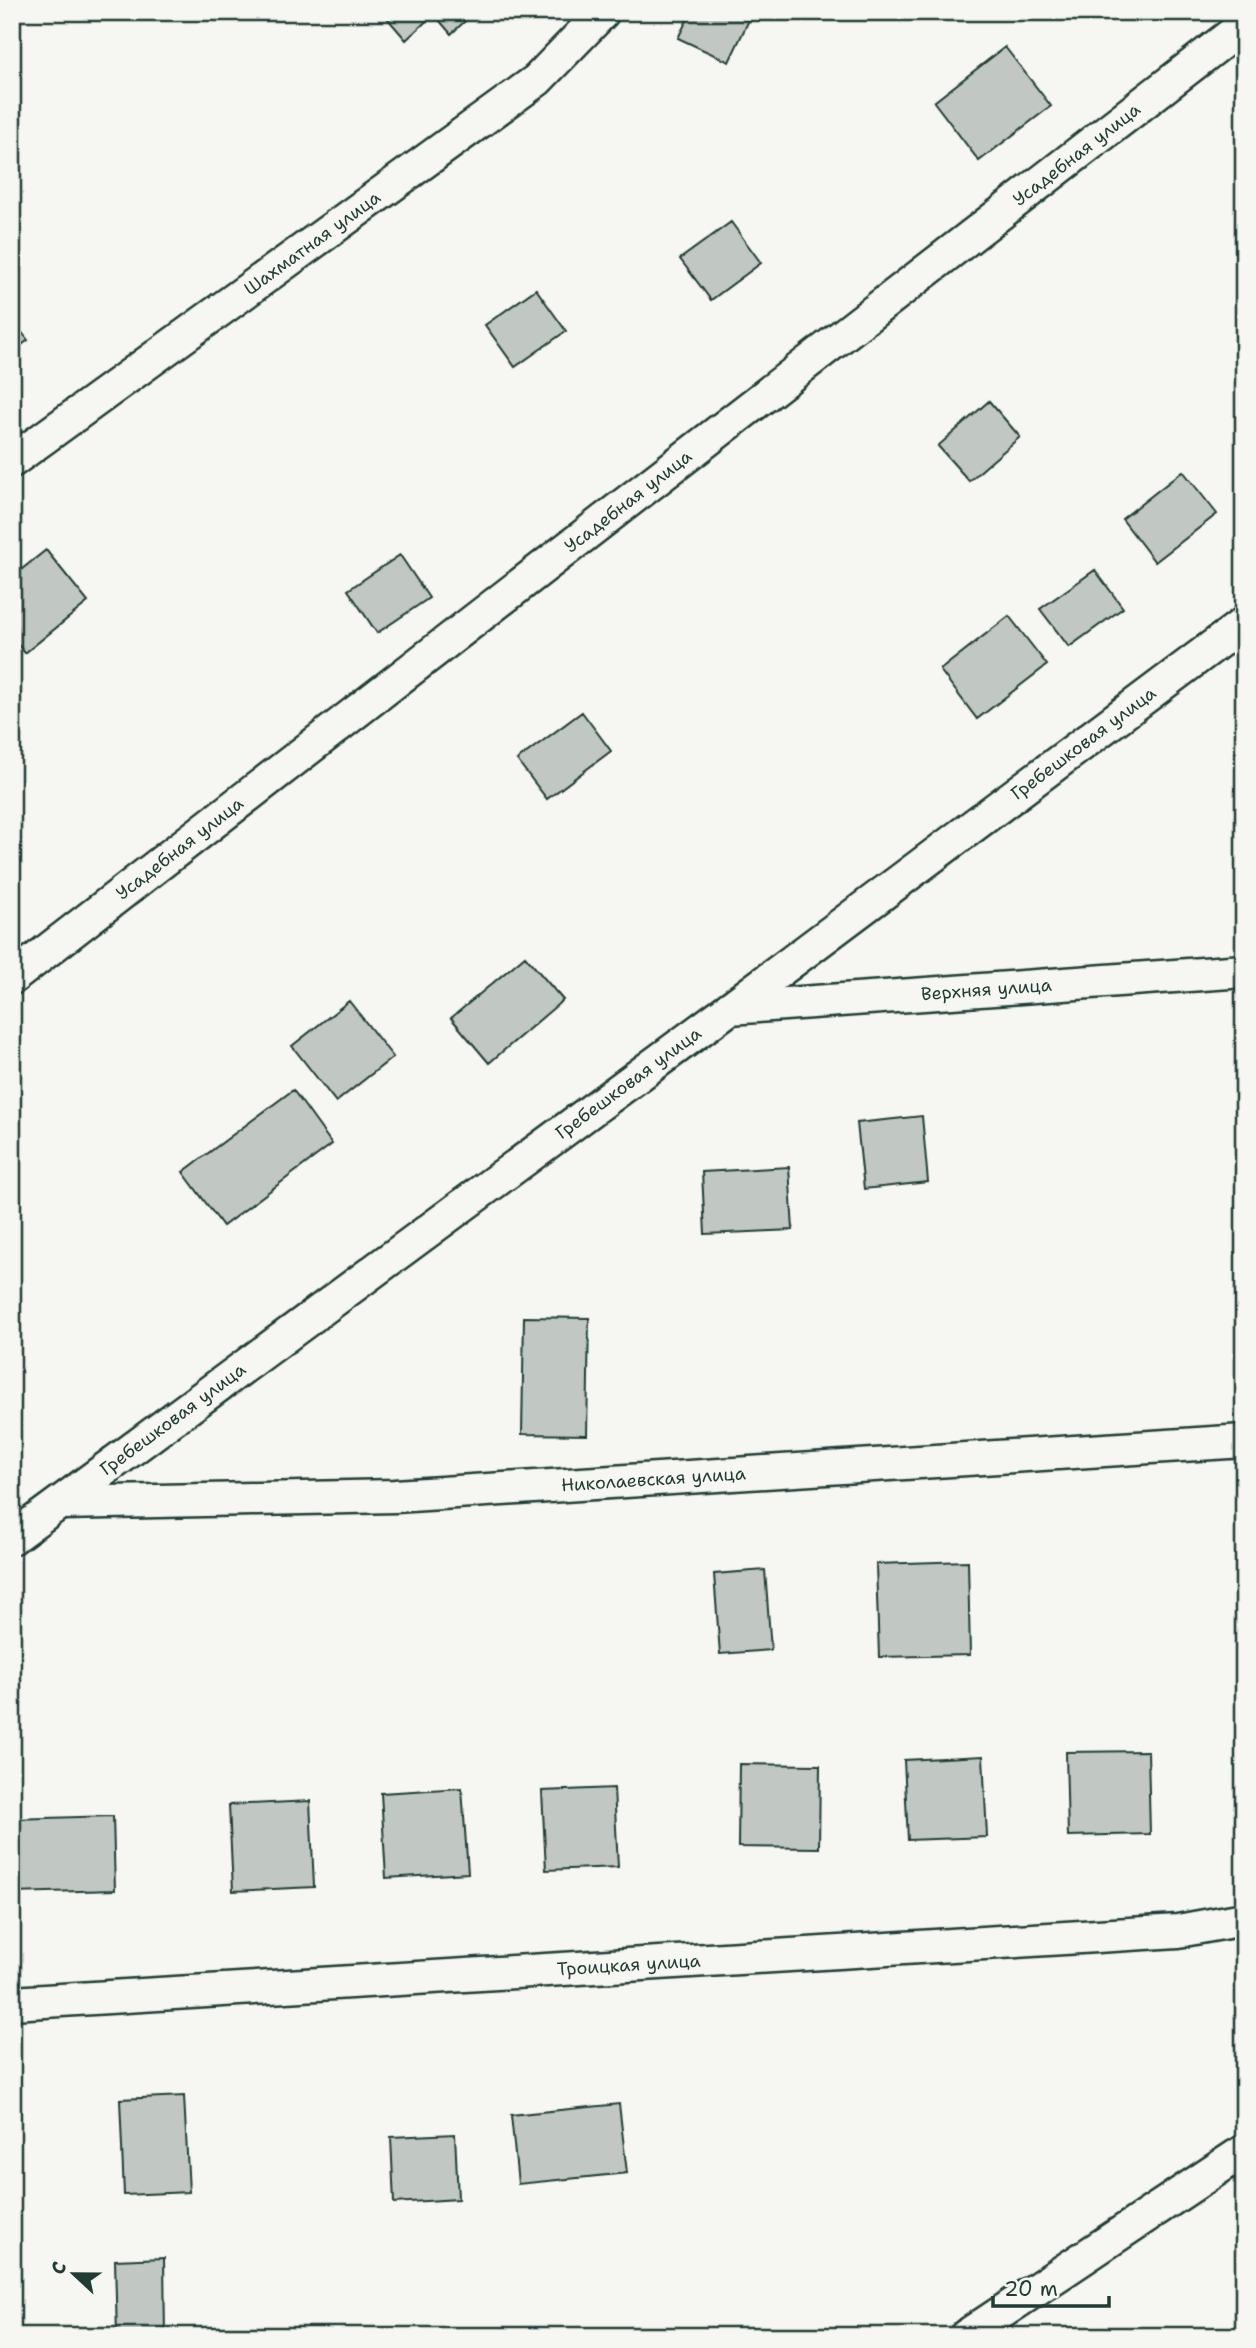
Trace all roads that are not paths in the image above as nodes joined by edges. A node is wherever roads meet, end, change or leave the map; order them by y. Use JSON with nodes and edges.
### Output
{"nodes":[{"id":1,"x":603,"y":12,"type":"edge"},
{"id":2,"x":1244,"y":25,"type":"edge"},
{"id":3,"x":12,"y":461,"type":"edge"},
{"id":4,"x":1244,"y":623,"type":"edge"},
{"id":5,"x":1244,"y":971,"type":"edge"},
{"id":6,"x":12,"y":978,"type":"edge"},
{"id":7,"x":730,"y":1008,"type":"junction"},
{"id":8,"x":1244,"y":1441,"type":"edge"},
{"id":9,"x":62,"y":1503,"type":"junction"},
{"id":10,"x":12,"y":1538,"type":"edge"},
{"id":11,"x":1244,"y":1919,"type":"edge"},
{"id":12,"x":12,"y":2003,"type":"edge"},
{"id":13,"x":1244,"y":2151,"type":"edge"},
{"id":14,"x":966,"y":2336,"type":"edge"}],
"edges":[{"from":1,"to":3,"type":"street","name":"Шахматная улица"},
{"from":2,"to":6,"type":"street","name":"Усадебная улица"},
{"from":4,"to":7,"type":"street","name":"Гребешковая улица"},
{"from":5,"to":7,"type":"street","name":"Верхняя улица"},
{"from":7,"to":9,"type":"street","name":"Гребешковая улица"},
{"from":8,"to":9,"type":"street","name":"Николаевская улица"},
{"from":9,"to":10,"type":"street","name":"Гребешковая улица"},
{"from":11,"to":12,"type":"street","name":"Троицкая улица"},
{"from":13,"to":14,"type":"street"}]}
